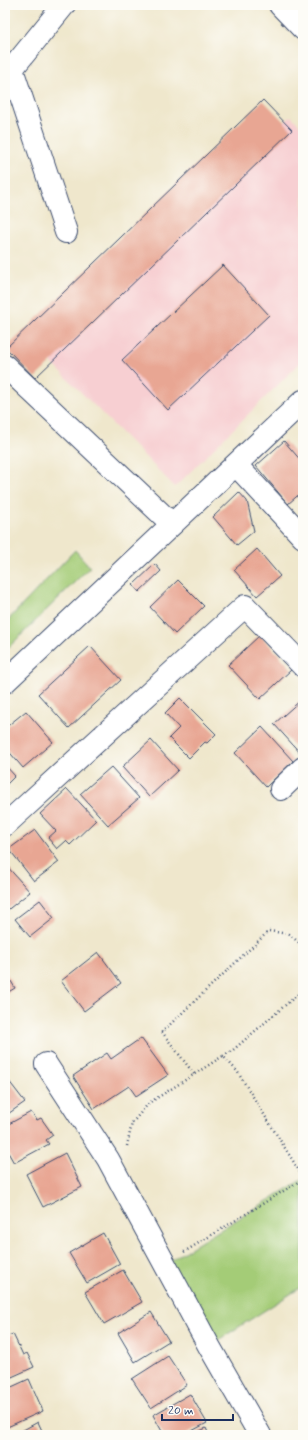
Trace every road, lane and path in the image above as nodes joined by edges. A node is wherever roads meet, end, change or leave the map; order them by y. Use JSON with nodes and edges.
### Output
{"nodes":[{"id":1,"x":64,"y":5,"type":"edge"},
{"id":2,"x":280,"y":5,"type":"edge"},
{"id":3,"x":303,"y":29,"type":"edge"},
{"id":4,"x":66,"y":232,"type":"dead end"},
{"id":5,"x":5,"y":366,"type":"edge"},
{"id":6,"x":303,"y":401,"type":"edge"},
{"id":7,"x":236,"y":465,"type":"junction"},
{"id":8,"x":172,"y":524,"type":"junction"},
{"id":9,"x":303,"y":537,"type":"edge"},
{"id":10,"x":303,"y":666,"type":"edge"},
{"id":11,"x":5,"y":682,"type":"edge"},
{"id":12,"x":303,"y":768,"type":"edge"},
{"id":13,"x":281,"y":789,"type":"dead end"},
{"id":14,"x":5,"y":825,"type":"edge"},
{"id":15,"x":303,"y":946,"type":"edge"},
{"id":16,"x":303,"y":990,"type":"edge"},
{"id":17,"x":223,"y":1056,"type":"junction"},
{"id":18,"x":46,"y":1064,"type":"dead end"},
{"id":19,"x":194,"y":1074,"type":"junction"},
{"id":20,"x":108,"y":1159,"type":"junction"},
{"id":21,"x":303,"y":1178,"type":"edge"},
{"id":22,"x":166,"y":1263,"type":"junction"},
{"id":23,"x":303,"y":1429,"type":"edge"},
{"id":24,"x":260,"y":1435,"type":"edge"},
{"id":25,"x":299,"y":1435,"type":"edge"}],
"edges":[{"from":1,"to":4,"type":"street"},
{"from":2,"to":3,"type":"street"},
{"from":5,"to":8,"type":"street"},
{"from":6,"to":7,"type":"street"},
{"from":7,"to":8,"type":"street"},
{"from":7,"to":9,"type":"street"},
{"from":8,"to":11,"type":"street"},
{"from":10,"to":14,"type":"street"},
{"from":12,"to":13,"type":"street"},
{"from":15,"to":19,"type":"path"},
{"from":16,"to":17,"type":"path"},
{"from":17,"to":19,"type":"path"},
{"from":17,"to":21,"type":"path"},
{"from":18,"to":20,"type":"street"},
{"from":19,"to":20,"type":"path"},
{"from":20,"to":22,"type":"street"},
{"from":21,"to":22,"type":"path"},
{"from":22,"to":24,"type":"street"},
{"from":23,"to":25,"type":"path"}]}
